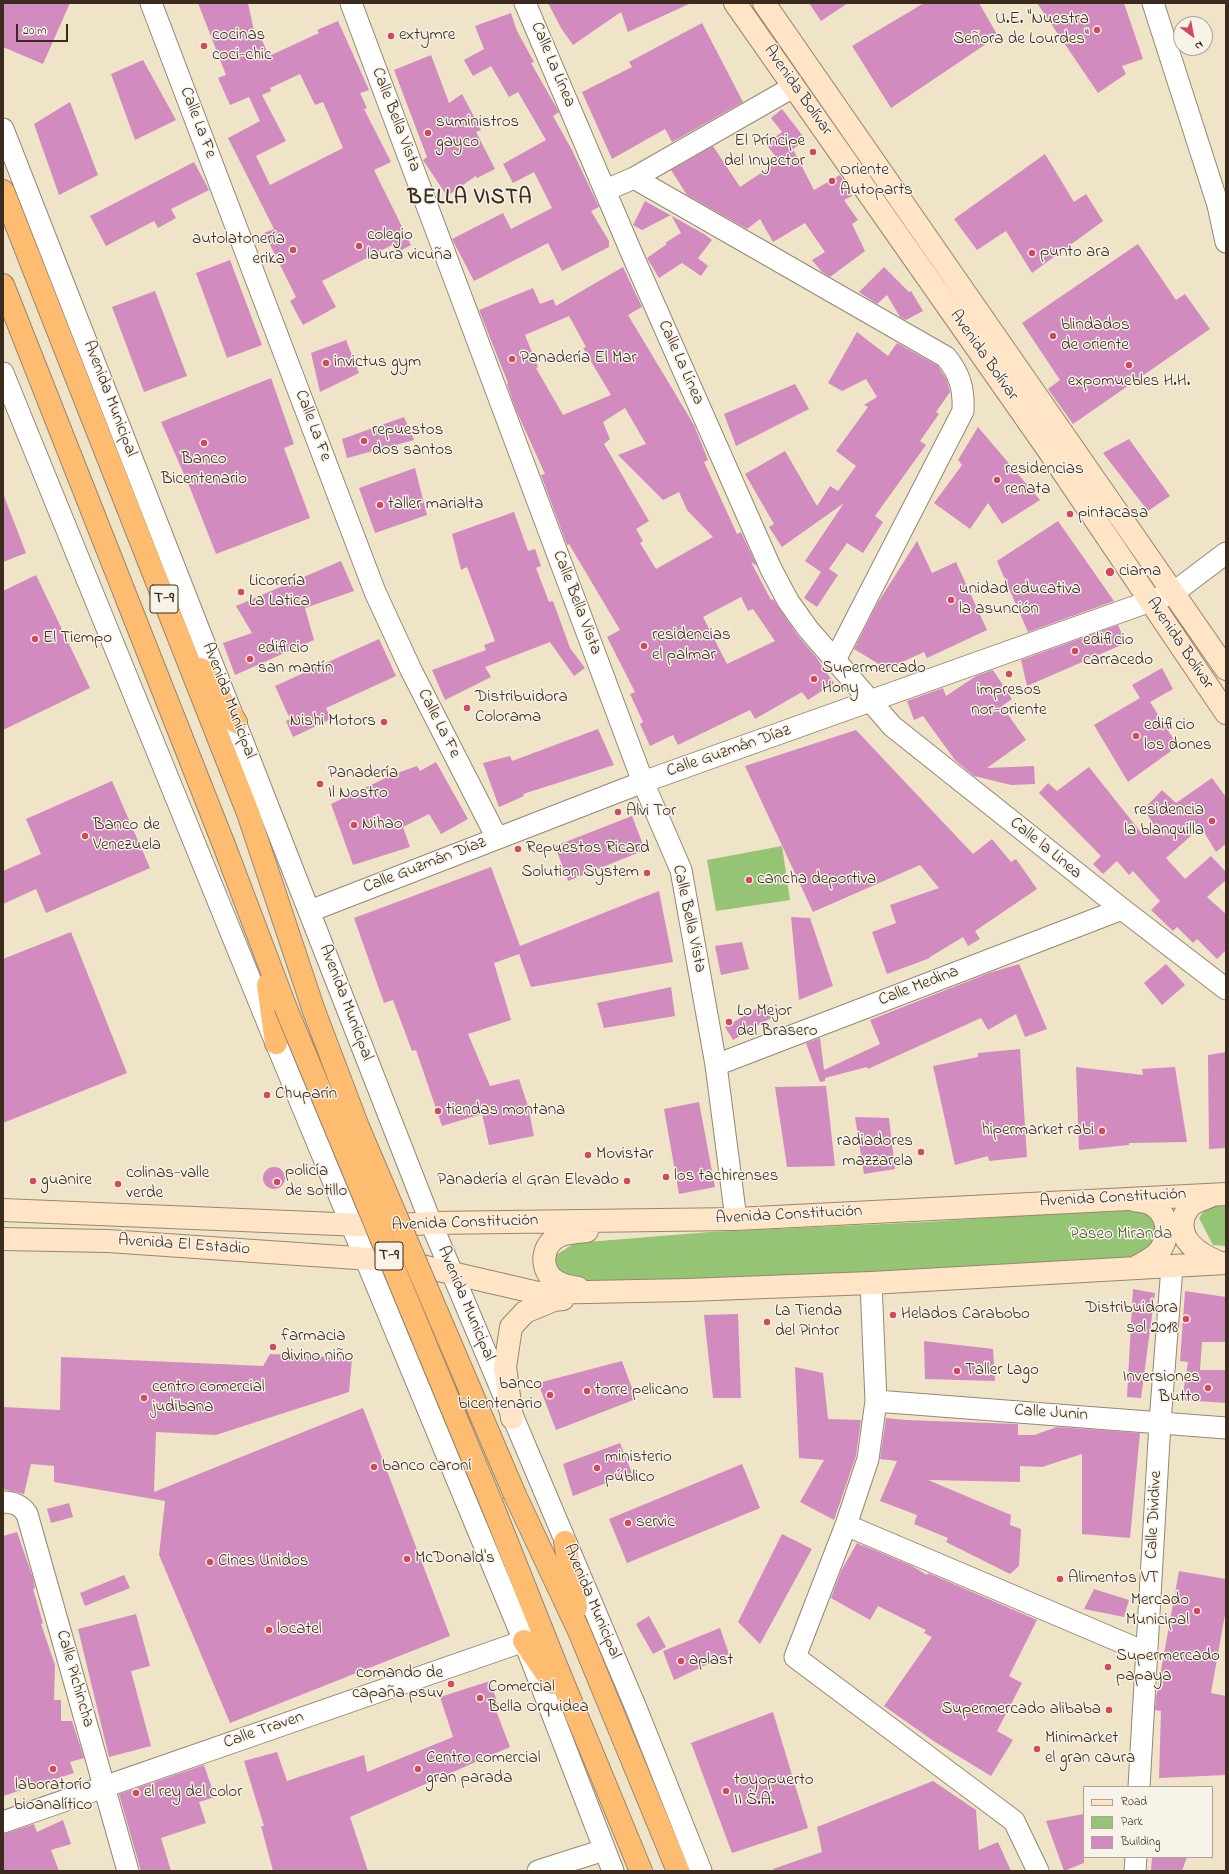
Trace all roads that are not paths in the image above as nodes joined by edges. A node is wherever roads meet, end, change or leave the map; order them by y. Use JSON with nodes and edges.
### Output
{"nodes":[{"id":1,"x":151,"y":3,"type":"edge"},
{"id":2,"x":351,"y":3,"type":"edge"},
{"id":3,"x":525,"y":3,"type":"edge"},
{"id":4,"x":735,"y":3,"type":"edge"},
{"id":5,"x":764,"y":3,"type":"edge"},
{"id":6,"x":1153,"y":3,"type":"edge"},
{"id":7,"x":793,"y":87,"type":"junction"},
{"id":8,"x":3,"y":129,"type":"edge"},
{"id":9,"x":634,"y":178,"type":"junction"},
{"id":10,"x":606,"y":190,"type":"junction"},
{"id":11,"x":3,"y":191,"type":"edge"},
{"id":12,"x":1226,"y":242,"type":"edge"},
{"id":13,"x":3,"y":285,"type":"edge"},
{"id":14,"x":3,"y":373,"type":"edge"},
{"id":15,"x":1226,"y":552,"type":"edge"},
{"id":16,"x":1173,"y":593,"type":"junction"},
{"id":17,"x":1151,"y":600,"type":"junction"},
{"id":18,"x":177,"y":633,"type":"junction"},
{"id":19,"x":835,"y":660,"type":"junction"},
{"id":20,"x":1226,"y":669,"type":"edge"},
{"id":21,"x":870,"y":702,"type":"junction"},
{"id":22,"x":1226,"y":713,"type":"edge"},
{"id":23,"x":236,"y":722,"type":"junction"},
{"id":24,"x":643,"y":782,"type":"junction"},
{"id":25,"x":496,"y":838,"type":"junction"},
{"id":26,"x":1122,"y":909,"type":"junction"},
{"id":27,"x":310,"y":911,"type":"junction"},
{"id":28,"x":261,"y":944,"type":"junction"},
{"id":29,"x":1226,"y":989,"type":"edge"},
{"id":30,"x":276,"y":1043,"type":"junction"},
{"id":31,"x":716,"y":1065,"type":"junction"},
{"id":32,"x":1221,"y":1194,"type":"edge"},
{"id":33,"x":1128,"y":1199,"type":"junction"},
{"id":34,"x":3,"y":1210,"type":"edge"},
{"id":35,"x":736,"y":1219,"type":"junction"},
{"id":36,"x":431,"y":1223,"type":"junction"},
{"id":37,"x":352,"y":1224,"type":"junction"},
{"id":38,"x":3,"y":1239,"type":"edge"},
{"id":39,"x":366,"y":1257,"type":"junction"},
{"id":40,"x":1223,"y":1263,"type":"edge"},
{"id":41,"x":1172,"y":1267,"type":"junction"},
{"id":42,"x":1134,"y":1268,"type":"junction"},
{"id":43,"x":451,"y":1273,"type":"junction"},
{"id":44,"x":870,"y":1283,"type":"junction"},
{"id":45,"x":609,"y":1292,"type":"junction"},
{"id":46,"x":876,"y":1401,"type":"junction"},
{"id":47,"x":512,"y":1418,"type":"junction"},
{"id":48,"x":1160,"y":1422,"type":"junction"},
{"id":49,"x":1226,"y":1428,"type":"edge"},
{"id":50,"x":3,"y":1502,"type":"edge"},
{"id":51,"x":846,"y":1525,"type":"junction"},
{"id":52,"x":566,"y":1542,"type":"junction"},
{"id":53,"x":579,"y":1631,"type":"junction"},
{"id":54,"x":524,"y":1641,"type":"junction"},
{"id":55,"x":1146,"y":1653,"type":"junction"},
{"id":56,"x":578,"y":1719,"type":"junction"},
{"id":57,"x":1139,"y":1786,"type":"edge"},
{"id":58,"x":104,"y":1787,"type":"junction"},
{"id":59,"x":3,"y":1822,"type":"edge"},
{"id":60,"x":604,"y":1850,"type":"junction"},
{"id":61,"x":1136,"y":1858,"type":"edge"},
{"id":62,"x":128,"y":1871,"type":"edge"},
{"id":63,"x":538,"y":1871,"type":"edge"},
{"id":64,"x":613,"y":1871,"type":"edge"},
{"id":65,"x":640,"y":1871,"type":"edge"},
{"id":66,"x":678,"y":1871,"type":"edge"},
{"id":67,"x":701,"y":1871,"type":"edge"},
{"id":68,"x":1038,"y":1871,"type":"edge"},
{"id":69,"x":1135,"y":1871,"type":"edge"}],
"edges":[{"from":1,"to":25,"type":"street","name":"Calle La Fe"},
{"from":2,"to":24,"type":"street","name":"Calle Bella Vista"},
{"from":3,"to":10,"type":"street","name":"Calle La Línea"},
{"from":4,"to":7,"type":"main road","name":"Avenida Bolívar"},
{"from":5,"to":16,"type":"main road","name":"Avenida Bolívar"},
{"from":6,"to":12,"type":"street"},
{"from":7,"to":9,"type":"street"},
{"from":7,"to":17,"type":"main road","name":"Avenida Bolívar"},
{"from":8,"to":23,"type":"street","name":"Avenida Municipal","number":"T-9"},
{"from":9,"to":10,"type":"street"},
{"from":9,"to":19,"type":"street"},
{"from":10,"to":19,"type":"street","name":"Calle La Línea"},
{"from":11,"to":18,"type":"highway","name":"Avenida Municipal","number":"T-9"},
{"from":13,"to":28,"type":"highway","number":"T-9"},
{"from":14,"to":30,"type":"street","number":"T-9"},
{"from":15,"to":16,"type":"street"},
{"from":16,"to":17,"type":"street","name":"Calle Guzmán Díaz"},
{"from":16,"to":20,"type":"main road","name":"Avenida Bolívar"},
{"from":17,"to":21,"type":"street","name":"Calle Guzmán Díaz"},
{"from":17,"to":22,"type":"main road","name":"Avenida Bolívar"},
{"from":18,"to":23,"type":"highway"},
{"from":18,"to":53,"type":"highway","name":"Avenida Municipal","number":"T-9","bridge":true},
{"from":19,"to":21,"type":"street","name":"Calle La Línea"},
{"from":21,"to":24,"type":"street","name":"Calle Guzmán Díaz"},
{"from":21,"to":26,"type":"street","name":"Calle la Linea"},
{"from":23,"to":27,"type":"street","name":"Avenida Municipal","number":"T-9"},
{"from":24,"to":25,"type":"street","name":"Calle Guzmán Díaz"},
{"from":24,"to":31,"type":"street","name":"Calle Bella Vista"},
{"from":25,"to":27,"type":"street","name":"Calle Guzmán Díaz"},
{"from":26,"to":29,"type":"street","name":"Calle la Linea"},
{"from":26,"to":31,"type":"street","name":"Calle Medina"},
{"from":27,"to":36,"type":"street","name":"Avenida Municipal","number":"T-9"},
{"from":28,"to":30,"type":"highway"},
{"from":28,"to":56,"type":"highway","number":"T-9","bridge":true},
{"from":30,"to":37,"type":"street","number":"T-9"},
{"from":31,"to":35,"type":"street","name":"Calle Bella Vista"},
{"from":32,"to":33,"type":"main road","name":"Avenida Constitución"},
{"from":32,"to":40,"type":"main road"},
{"from":33,"to":35,"type":"main road","name":"Avenida Constitución"},
{"from":33,"to":42,"type":"main road"},
{"from":34,"to":37,"type":"main road","name":"Avenida El Estadio"},
{"from":35,"to":36,"type":"main road","name":"Avenida Constitución"},
{"from":35,"to":45,"type":"main road"},
{"from":36,"to":37,"type":"main road","name":"Avenida Constitución"},
{"from":36,"to":43,"type":"street","name":"Avenida Municipal","number":"T-9"},
{"from":37,"to":39,"type":"street","number":"T-9"},
{"from":38,"to":39,"type":"main road","name":"Avenida El Estadio"},
{"from":39,"to":43,"type":"main road","name":"Avenida Constitución"},
{"from":39,"to":54,"type":"street","number":"T-9"},
{"from":40,"to":41,"type":"main road","name":"Avenida Constitución"},
{"from":41,"to":42,"type":"main road","name":"Avenida Constitución"},
{"from":41,"to":48,"type":"street","name":"Calle Dividive"},
{"from":42,"to":44,"type":"main road","name":"Avenida Constitución"},
{"from":43,"to":45,"type":"main road","name":"Avenida Constitución"},
{"from":43,"to":47,"type":"street","name":"Avenida Municipal","number":"T-9"},
{"from":44,"to":45,"type":"main road","name":"Avenida Constitución"},
{"from":44,"to":46,"type":"street"},
{"from":45,"to":47,"type":"main road"},
{"from":46,"to":48,"type":"street","name":"Calle Junin"},
{"from":46,"to":51,"type":"street"},
{"from":47,"to":52,"type":"street","name":"Avenida Municipal","number":"T-9"},
{"from":48,"to":49,"type":"street","name":"Calle Junin"},
{"from":48,"to":55,"type":"street","name":"Calle Dividive"},
{"from":50,"to":58,"type":"street","name":"Calle Pichincha"},
{"from":51,"to":55,"type":"street"},
{"from":51,"to":68,"type":"street"},
{"from":52,"to":53,"type":"highway"},
{"from":52,"to":67,"type":"street","name":"Avenida Municipal","number":"T-9"},
{"from":53,"to":66,"type":"highway","name":"Avenida Municipal","number":"T-9"},
{"from":54,"to":56,"type":"highway"},
{"from":54,"to":58,"type":"street","name":"Calle Traven"},
{"from":54,"to":60,"type":"street","number":"T-9"},
{"from":55,"to":57,"type":"street","name":"Calle Dividive"},
{"from":56,"to":65,"type":"highway","number":"T-9"},
{"from":58,"to":59,"type":"street","name":"Calle Traven"},
{"from":58,"to":62,"type":"street","name":"Calle Pichincha"},
{"from":60,"to":63,"type":"street"},
{"from":60,"to":64,"type":"street","number":"T-9"},
{"from":61,"to":69,"type":"street"}]}
